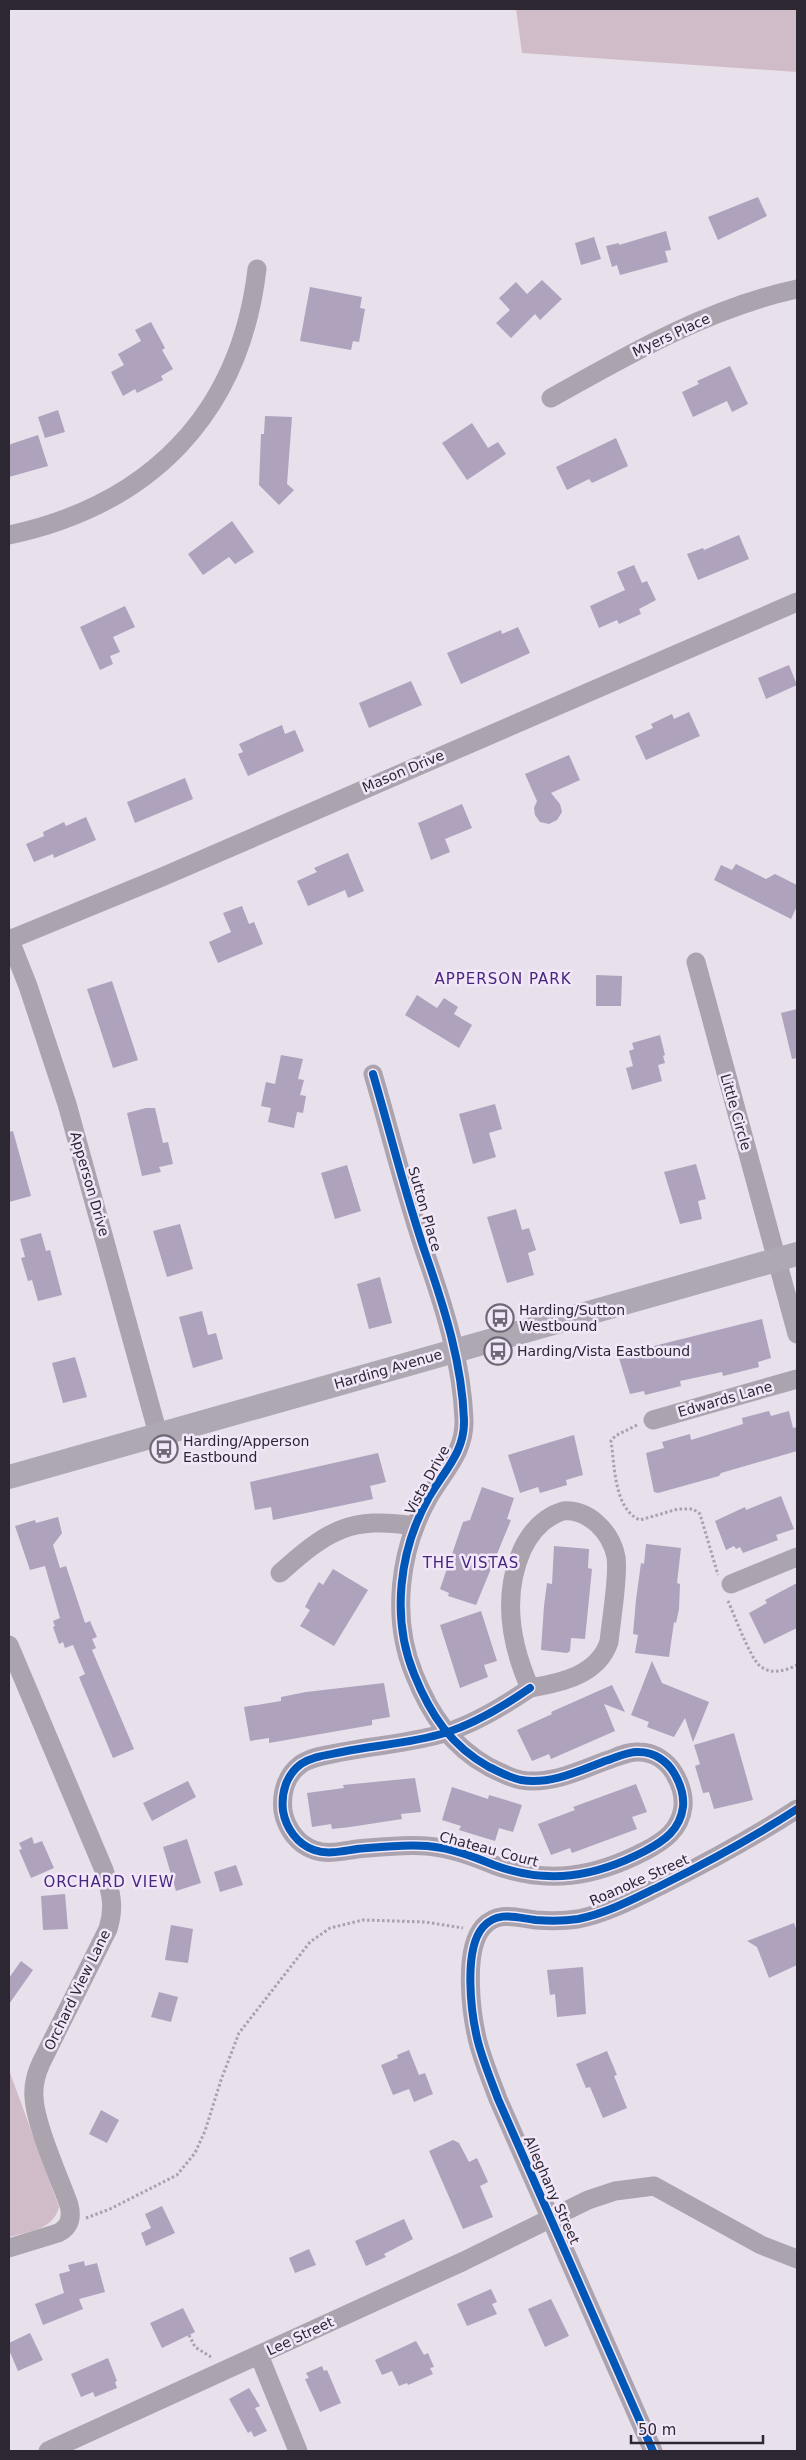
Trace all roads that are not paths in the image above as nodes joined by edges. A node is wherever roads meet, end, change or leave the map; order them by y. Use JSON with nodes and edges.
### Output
{"nodes":[{"id":1,"x":257,"y":269,"type":"dead end"},
{"id":2,"x":797,"y":289,"type":"edge"},
{"id":3,"x":550,"y":398,"type":"dead end"},
{"id":4,"x":9,"y":535,"type":"edge"},
{"id":5,"x":797,"y":602,"type":"edge"},
{"id":6,"x":9,"y":939,"type":"edge"},
{"id":7,"x":696,"y":962,"type":"dead end"},
{"id":8,"x":373,"y":1074,"type":"dead end"},
{"id":9,"x":788,"y":1257,"type":"edge"},
{"id":10,"x":797,"y":1334,"type":"edge"},
{"id":11,"x":454,"y":1350,"type":"junction"},
{"id":12,"x":797,"y":1379,"type":"edge"},
{"id":13,"x":653,"y":1420,"type":"road end"},
{"id":14,"x":158,"y":1434,"type":"junction"},
{"id":15,"x":9,"y":1477,"type":"edge"},
{"id":16,"x":416,"y":1526,"type":"junction"},
{"id":17,"x":797,"y":1557,"type":"edge"},
{"id":18,"x":280,"y":1573,"type":"dead end"},
{"id":19,"x":725,"y":1586,"type":"road end"},
{"id":20,"x":9,"y":1645,"type":"edge"},
{"id":21,"x":530,"y":1688,"type":"junction"},
{"id":22,"x":446,"y":1733,"type":"junction"},
{"id":23,"x":797,"y":1809,"type":"edge"},
{"id":24,"x":481,"y":1930,"type":"joint"},
{"id":25,"x":551,"y":2219,"type":"junction"},
{"id":26,"x":9,"y":2248,"type":"edge"},
{"id":27,"x":797,"y":2259,"type":"edge"},
{"id":28,"x":259,"y":2355,"type":"junction"},
{"id":29,"x":48,"y":2451,"type":"edge"},
{"id":30,"x":298,"y":2451,"type":"edge"},
{"id":31,"x":653,"y":2451,"type":"edge"}],
"edges":[{"from":1,"to":4,"type":"street"},
{"from":2,"to":3,"type":"street","name":"Myers Place"},
{"from":5,"to":6,"type":"street","name":"Mason Drive"},
{"from":6,"to":14,"type":"street","name":"Apperson Drive"},
{"from":7,"to":9,"type":"street","name":"Little Circle"},
{"from":8,"to":11,"type":"street","name":"Sutton Place"},
{"from":9,"to":10,"type":"street","name":"Little Circle"},
{"from":9,"to":11,"type":"main road","name":"Harding Avenue"},
{"from":11,"to":14,"type":"main road","name":"Harding Avenue"},
{"from":11,"to":16,"type":"street","name":"Vista Drive"},
{"from":12,"to":13,"type":"street","name":"Edwards Lane"},
{"from":14,"to":15,"type":"main road","name":"Harding Avenue"},
{"from":16,"to":18,"type":"street"},
{"from":16,"to":22,"type":"street","name":"Vista Drive"},
{"from":17,"to":19,"type":"street"},
{"from":20,"to":26,"type":"street","name":"Orchard View Lane"},
{"from":21,"to":21,"type":"street"},
{"from":21,"to":22,"type":"street"},
{"from":22,"to":22,"type":"street","name":"Chateau Court"},
{"from":23,"to":24,"type":"street","name":"Roanoke Street"},
{"from":24,"to":25,"type":"street","name":"Alleghany Street"},
{"from":25,"to":27,"type":"street","name":"Lee Street"},
{"from":25,"to":28,"type":"street","name":"Lee Street"},
{"from":25,"to":31,"type":"street","name":"Alleghany Street"},
{"from":28,"to":29,"type":"street","name":"Lee Street"},
{"from":28,"to":30,"type":"street"}]}
